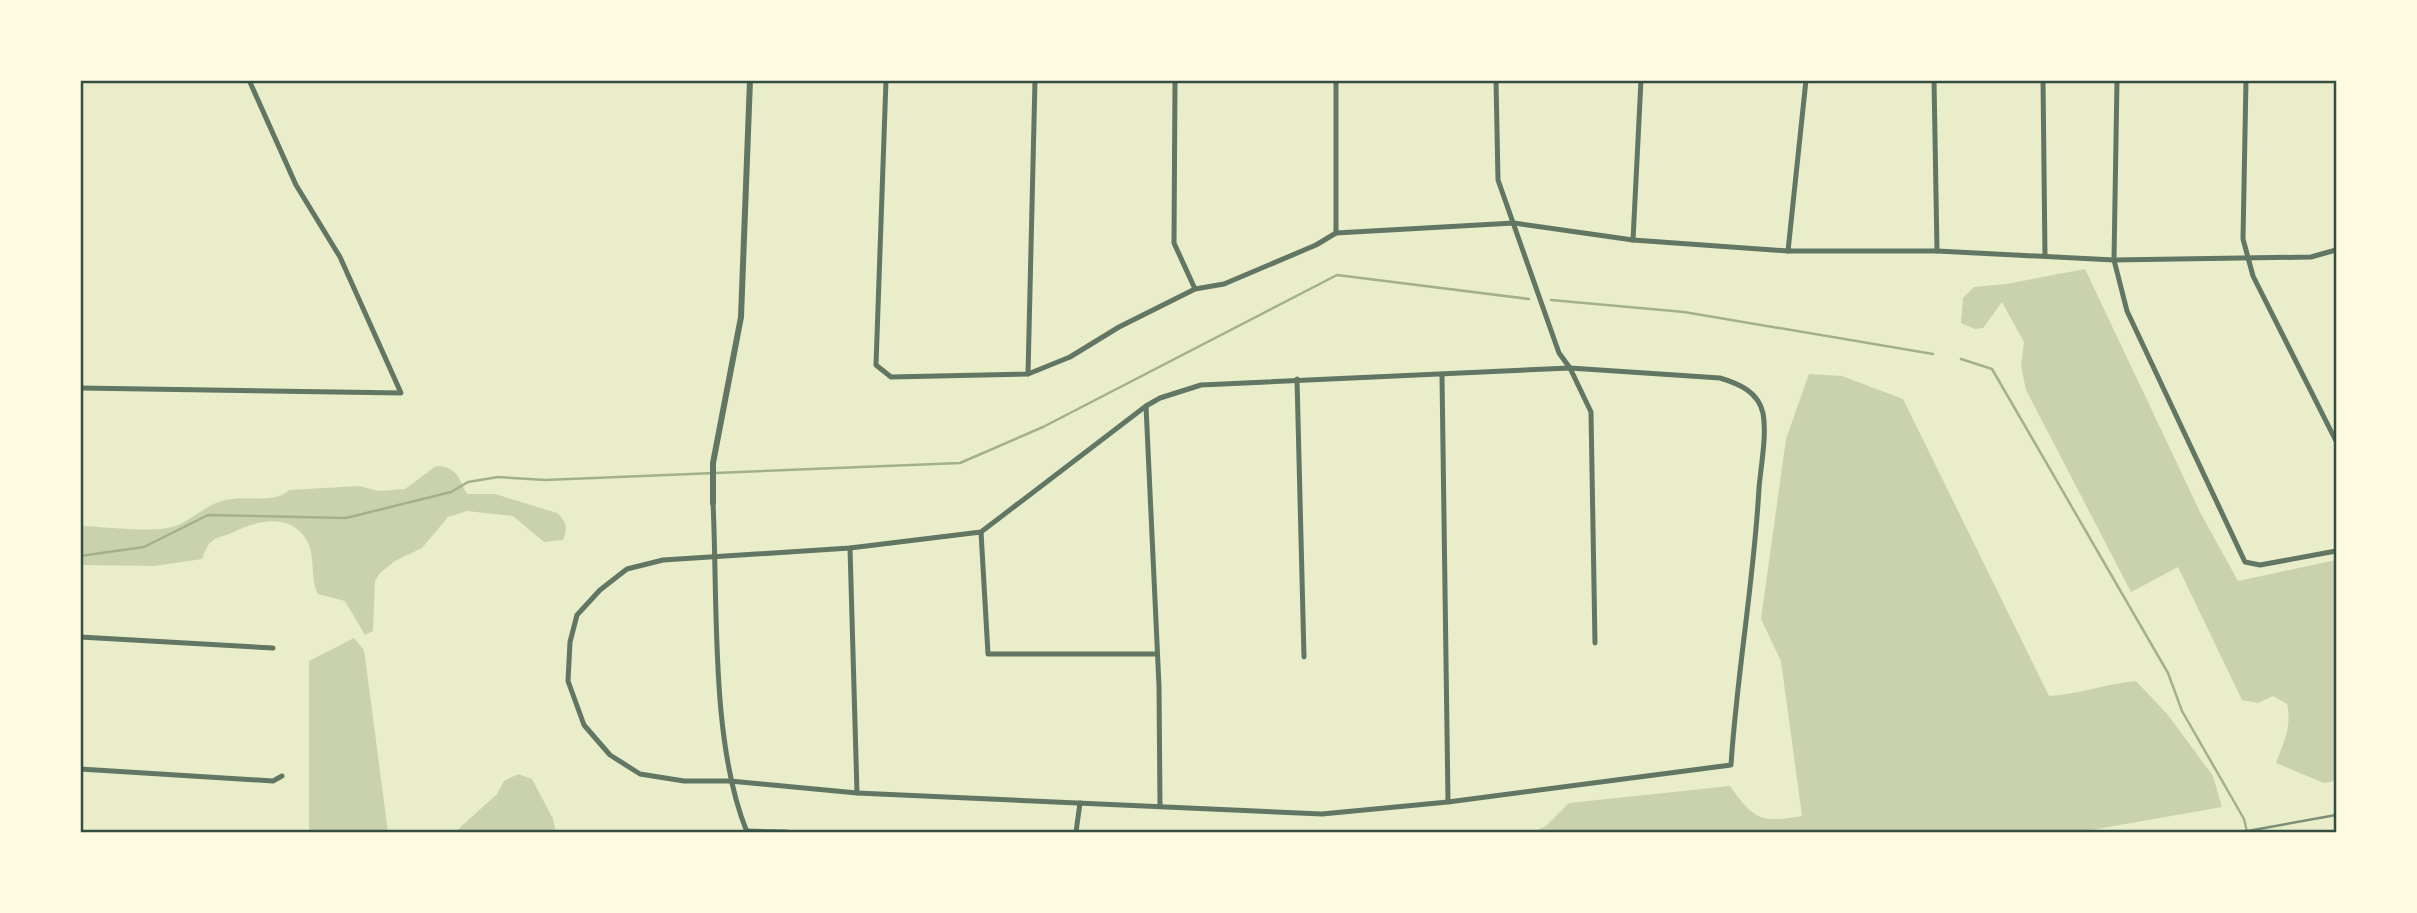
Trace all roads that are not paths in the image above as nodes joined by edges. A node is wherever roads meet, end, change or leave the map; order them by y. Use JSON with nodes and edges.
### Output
{"nodes":[{"id":1,"x":249,"y":80,"type":"edge"},
{"id":2,"x":750,"y":80,"type":"edge"},
{"id":3,"x":886,"y":80,"type":"edge"},
{"id":4,"x":1035,"y":80,"type":"edge"},
{"id":5,"x":1175,"y":80,"type":"edge"},
{"id":6,"x":1336,"y":80,"type":"edge"},
{"id":7,"x":1496,"y":80,"type":"edge"},
{"id":8,"x":1642,"y":80,"type":"edge"},
{"id":9,"x":1806,"y":80,"type":"edge"},
{"id":10,"x":1934,"y":80,"type":"edge"},
{"id":11,"x":2043,"y":80,"type":"edge"},
{"id":12,"x":2116,"y":80,"type":"edge"},
{"id":13,"x":2246,"y":80,"type":"edge"},
{"id":14,"x":1514,"y":223,"type":"junction"},
{"id":15,"x":1336,"y":233,"type":"junction"},
{"id":16,"x":1633,"y":240,"type":"junction"},
{"id":17,"x":2336,"y":250,"type":"edge"},
{"id":18,"x":1788,"y":251,"type":"junction"},
{"id":19,"x":1937,"y":251,"type":"junction"},
{"id":20,"x":2045,"y":256,"type":"junction"},
{"id":21,"x":2246,"y":257,"type":"junction"},
{"id":22,"x":2114,"y":260,"type":"junction"},
{"id":23,"x":1195,"y":289,"type":"junction"},
{"id":24,"x":1570,"y":368,"type":"junction"},
{"id":25,"x":1028,"y":374,"type":"junction"},
{"id":26,"x":1442,"y":376,"type":"junction"},
{"id":27,"x":1297,"y":379,"type":"junction"},
{"id":28,"x":80,"y":388,"type":"edge"},
{"id":29,"x":1146,"y":406,"type":"junction"},
{"id":30,"x":2336,"y":441,"type":"edge"},
{"id":31,"x":713,"y":503,"type":"joint"},
{"id":32,"x":981,"y":532,"type":"junction"},
{"id":33,"x":850,"y":548,"type":"junction"},
{"id":34,"x":2336,"y":551,"type":"edge"},
{"id":35,"x":716,"y":558,"type":"junction"},
{"id":36,"x":80,"y":637,"type":"edge"},
{"id":37,"x":1595,"y":643,"type":"dead end"},
{"id":38,"x":273,"y":648,"type":"dead end"},
{"id":39,"x":1155,"y":654,"type":"junction"},
{"id":40,"x":1304,"y":657,"type":"dead end"},
{"id":41,"x":80,"y":769,"type":"edge"},
{"id":42,"x":282,"y":776,"type":"dead end"},
{"id":43,"x":730,"y":781,"type":"junction"},
{"id":44,"x":857,"y":793,"type":"junction"},
{"id":45,"x":1448,"y":802,"type":"junction"},
{"id":46,"x":1080,"y":803,"type":"junction"},
{"id":47,"x":1160,"y":806,"type":"junction"},
{"id":48,"x":746,"y":832,"type":"edge"},
{"id":49,"x":787,"y":832,"type":"edge"},
{"id":50,"x":1076,"y":832,"type":"edge"}],
"edges":[{"from":1,"to":28,"type":"street"},
{"from":2,"to":31,"type":"street"},
{"from":3,"to":25,"type":"street"},
{"from":4,"to":25,"type":"street"},
{"from":5,"to":23,"type":"street"},
{"from":6,"to":15,"type":"street"},
{"from":7,"to":14,"type":"street"},
{"from":8,"to":16,"type":"street"},
{"from":9,"to":18,"type":"street"},
{"from":10,"to":19,"type":"street"},
{"from":11,"to":20,"type":"street"},
{"from":12,"to":22,"type":"street"},
{"from":13,"to":21,"type":"street"},
{"from":14,"to":15,"type":"street"},
{"from":14,"to":16,"type":"street"},
{"from":14,"to":24,"type":"street"},
{"from":15,"to":23,"type":"street"},
{"from":16,"to":18,"type":"street"},
{"from":17,"to":21,"type":"street"},
{"from":18,"to":19,"type":"street"},
{"from":19,"to":20,"type":"street"},
{"from":20,"to":22,"type":"street"},
{"from":21,"to":22,"type":"street"},
{"from":21,"to":30,"type":"street"},
{"from":22,"to":34,"type":"street"},
{"from":23,"to":25,"type":"street"},
{"from":24,"to":26,"type":"street"},
{"from":24,"to":37,"type":"street"},
{"from":24,"to":45,"type":"street"},
{"from":26,"to":27,"type":"street"},
{"from":26,"to":45,"type":"street"},
{"from":27,"to":29,"type":"street"},
{"from":27,"to":40,"type":"street"},
{"from":29,"to":32,"type":"street"},
{"from":29,"to":39,"type":"street"},
{"from":31,"to":35,"type":"street"},
{"from":32,"to":33,"type":"street"},
{"from":32,"to":39,"type":"street"},
{"from":33,"to":35,"type":"street"},
{"from":33,"to":44,"type":"street"},
{"from":35,"to":43,"type":"street"},
{"from":35,"to":43,"type":"street"},
{"from":36,"to":38,"type":"street"},
{"from":39,"to":47,"type":"street"},
{"from":41,"to":42,"type":"street"},
{"from":43,"to":44,"type":"street"},
{"from":43,"to":48,"type":"street"},
{"from":44,"to":46,"type":"street"},
{"from":45,"to":47,"type":"street"},
{"from":46,"to":47,"type":"street"},
{"from":46,"to":50,"type":"street"},
{"from":48,"to":49,"type":"street"}]}
